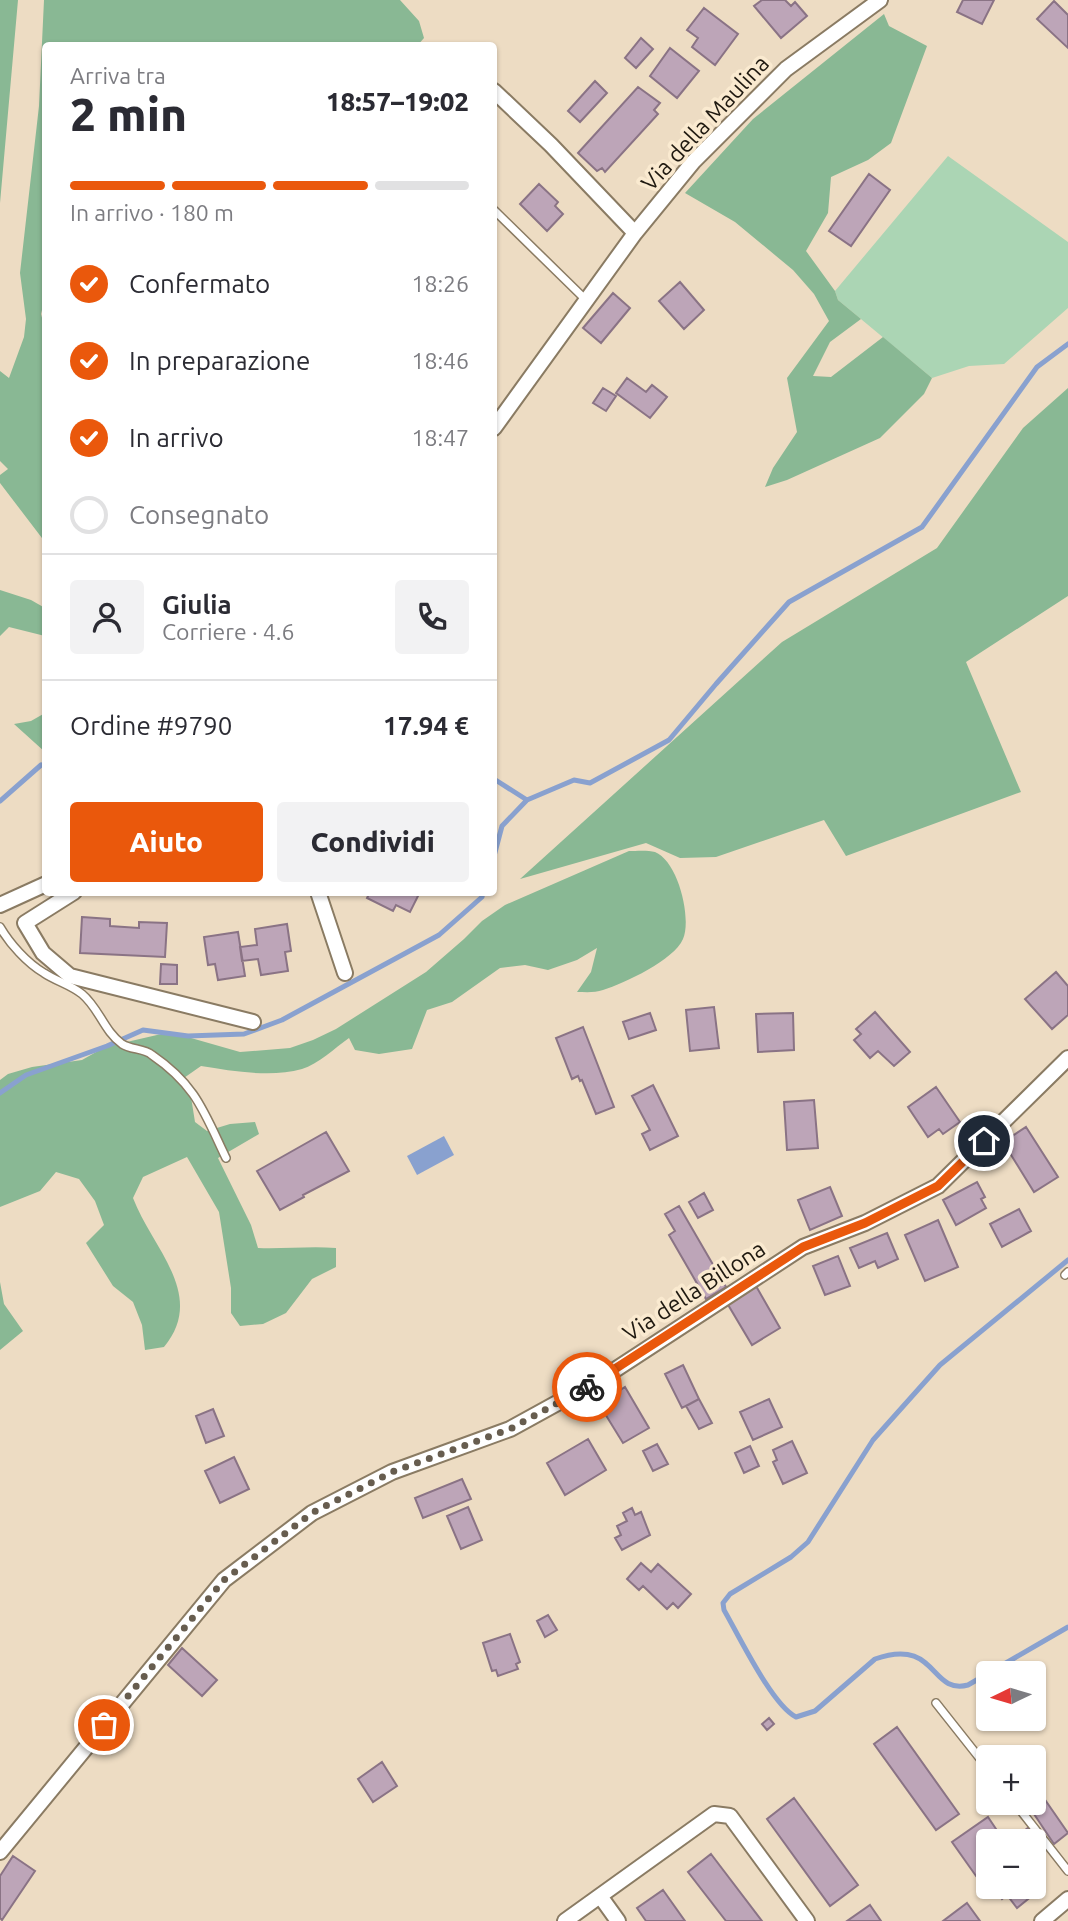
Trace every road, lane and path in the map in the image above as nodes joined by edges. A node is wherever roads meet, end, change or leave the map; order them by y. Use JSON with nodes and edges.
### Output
{"nodes":[{"id":1,"x":880,"y":0,"type":"edge"},
{"id":2,"x":497,"y":94,"type":"edge"},
{"id":3,"x":497,"y":213,"type":"edge"},
{"id":4,"x":635,"y":233,"type":"junction"},
{"id":5,"x":586,"y":300,"type":"junction"},
{"id":6,"x":497,"y":424,"type":"edge"},
{"id":7,"x":42,"y":886,"type":"edge"},
{"id":8,"x":68,"y":896,"type":"edge"},
{"id":9,"x":319,"y":896,"type":"edge"},
{"id":10,"x":0,"y":905,"type":"edge"},
{"id":11,"x":0,"y":927,"type":"edge"},
{"id":12,"x":345,"y":973,"type":"dead end"},
{"id":13,"x":253,"y":1022,"type":"dead end"},
{"id":14,"x":1067,"y":1063,"type":"edge"},
{"id":15,"x":226,"y":1158,"type":"dead end"},
{"id":16,"x":936,"y":1703,"type":"dead end"},
{"id":17,"x":976,"y":1754,"type":"edge"},
{"id":18,"x":1024,"y":1815,"type":"edge"},
{"id":19,"x":0,"y":1852,"type":"edge"},
{"id":20,"x":1068,"y":1871,"type":"edge"},
{"id":21,"x":600,"y":1896,"type":"junction"},
{"id":22,"x":1068,"y":1899,"type":"edge"},
{"id":23,"x":565,"y":1921,"type":"edge"},
{"id":24,"x":618,"y":1921,"type":"edge"},
{"id":25,"x":807,"y":1921,"type":"edge"},
{"id":26,"x":1042,"y":1921,"type":"edge"}],
"edges":[{"from":1,"to":4,"type":"street","name":"Via della Maulina"},
{"from":2,"to":4,"type":"street"},
{"from":3,"to":5,"type":"lane"},
{"from":4,"to":5,"type":"street","name":"Via della Maulina"},
{"from":5,"to":6,"type":"street","name":"Via della Maulina"},
{"from":7,"to":10,"type":"street"},
{"from":8,"to":13,"type":"street"},
{"from":9,"to":12,"type":"street"},
{"from":11,"to":15,"type":"lane"},
{"from":14,"to":19,"type":"street","name":"Via della Billona"},
{"from":16,"to":17,"type":"lane"},
{"from":18,"to":20,"type":"lane"},
{"from":21,"to":23,"type":"street"},
{"from":21,"to":24,"type":"street"},
{"from":21,"to":25,"type":"street"},
{"from":22,"to":26,"type":"street"}]}
